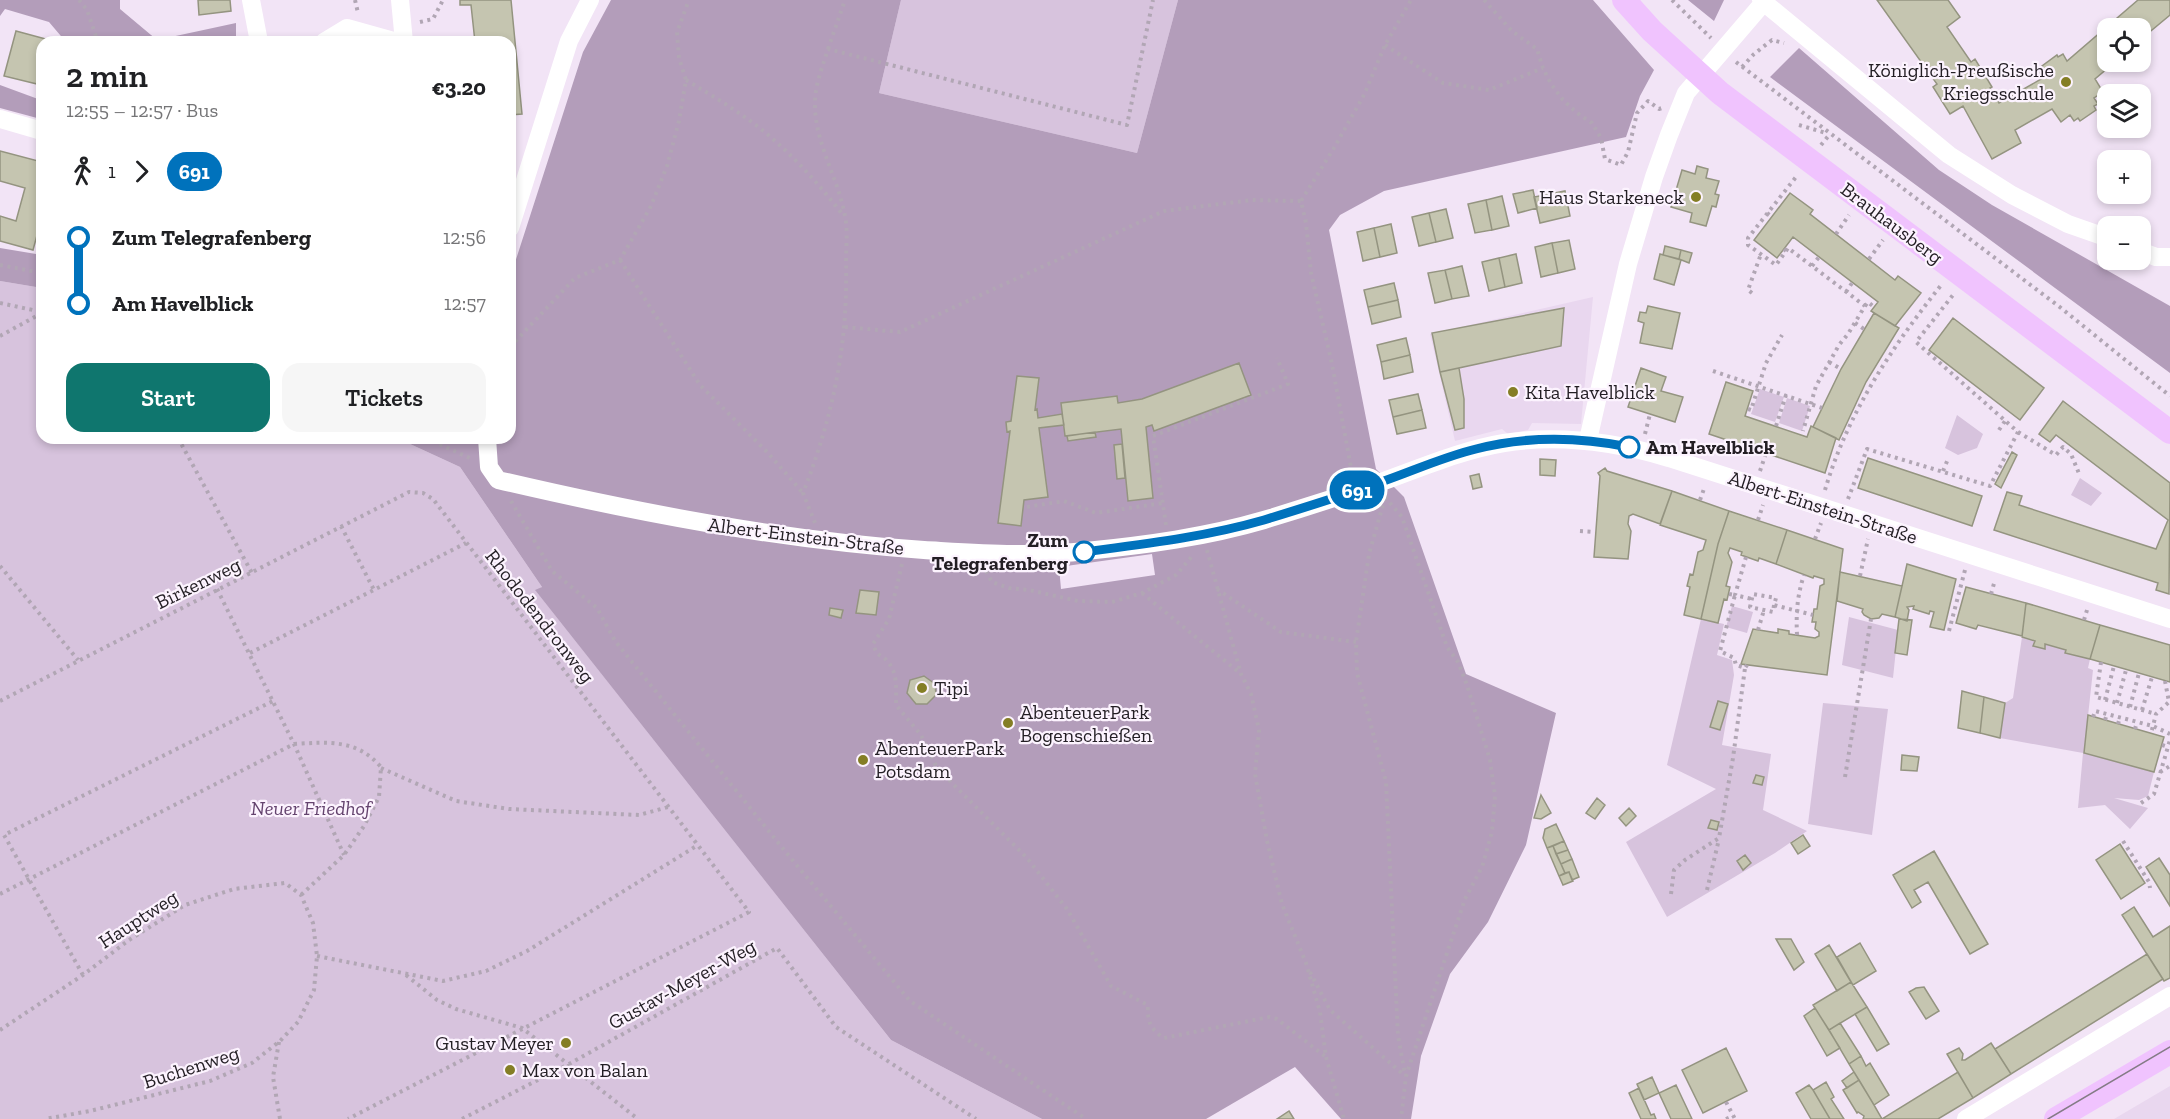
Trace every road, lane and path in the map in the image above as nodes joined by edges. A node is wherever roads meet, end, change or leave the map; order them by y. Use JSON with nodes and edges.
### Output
{"nodes":[{"id":1,"x":79,"y":0,"type":"edge"},
{"id":2,"x":251,"y":0,"type":"edge"},
{"id":3,"x":400,"y":0,"type":"edge"},
{"id":4,"x":443,"y":0,"type":"edge"},
{"id":5,"x":590,"y":0,"type":"edge"},
{"id":6,"x":689,"y":0,"type":"edge"},
{"id":7,"x":846,"y":0,"type":"edge"},
{"id":8,"x":1153,"y":0,"type":"edge"},
{"id":9,"x":1411,"y":0,"type":"edge"},
{"id":10,"x":1484,"y":0,"type":"edge"},
{"id":11,"x":1624,"y":0,"type":"edge"},
{"id":12,"x":1672,"y":0,"type":"edge"},
{"id":13,"x":1762,"y":1,"type":"edge"},
{"id":14,"x":1802,"y":34,"type":"junction"},
{"id":15,"x":96,"y":36,"type":"edge"},
{"id":16,"x":258,"y":36,"type":"edge"},
{"id":17,"x":333,"y":36,"type":"edge"},
{"id":18,"x":401,"y":36,"type":"edge"},
{"id":19,"x":1385,"y":45,"type":"junction"},
{"id":20,"x":828,"y":49,"type":"junction"},
{"id":21,"x":1727,"y":50,"type":"junction"},
{"id":22,"x":1543,"y":68,"type":"junction"},
{"id":23,"x":1742,"y":68,"type":"junction"},
{"id":24,"x":686,"y":80,"type":"junction"},
{"id":25,"x":1659,"y":109,"type":"dead end"},
{"id":26,"x":0,"y":120,"type":"edge"},
{"id":27,"x":36,"y":129,"type":"edge"},
{"id":28,"x":1830,"y":134,"type":"junction"},
{"id":29,"x":1809,"y":160,"type":"junction"},
{"id":30,"x":1301,"y":201,"type":"junction"},
{"id":31,"x":516,"y":209,"type":"edge"},
{"id":32,"x":1767,"y":213,"type":"junction"},
{"id":33,"x":845,"y":217,"type":"junction"},
{"id":34,"x":1772,"y":217,"type":"dead end"},
{"id":35,"x":1847,"y":218,"type":"dead end"},
{"id":36,"x":1836,"y":234,"type":"dead end"},
{"id":37,"x":2097,"y":234,"type":"edge"},
{"id":38,"x":1880,"y":244,"type":"dead end"},
{"id":39,"x":1761,"y":254,"type":"junction"},
{"id":40,"x":2151,"y":255,"type":"edge"},
{"id":41,"x":1819,"y":257,"type":"dead end"},
{"id":42,"x":2170,"y":257,"type":"edge"},
{"id":43,"x":1869,"y":259,"type":"dead end"},
{"id":44,"x":620,"y":260,"type":"junction"},
{"id":45,"x":0,"y":265,"type":"edge"},
{"id":46,"x":1812,"y":266,"type":"junction"},
{"id":47,"x":36,"y":272,"type":"edge"},
{"id":48,"x":1960,"y":274,"type":"junction"},
{"id":49,"x":1852,"y":283,"type":"dead end"},
{"id":50,"x":1846,"y":292,"type":"junction"},
{"id":51,"x":1752,"y":293,"type":"dead end"},
{"id":52,"x":0,"y":303,"type":"edge"},
{"id":53,"x":1865,"y":306,"type":"junction"},
{"id":54,"x":1874,"y":307,"type":"dead end"},
{"id":55,"x":36,"y":311,"type":"edge"},
{"id":56,"x":36,"y":315,"type":"edge"},
{"id":57,"x":1855,"y":323,"type":"junction"},
{"id":58,"x":845,"y":327,"type":"junction"},
{"id":59,"x":1864,"y":329,"type":"dead end"},
{"id":60,"x":1782,"y":334,"type":"dead end"},
{"id":61,"x":0,"y":336,"type":"edge"},
{"id":62,"x":516,"y":341,"type":"edge"},
{"id":63,"x":1277,"y":358,"type":"dead end"},
{"id":64,"x":1829,"y":362,"type":"junction"},
{"id":65,"x":1841,"y":369,"type":"dead end"},
{"id":66,"x":1713,"y":371,"type":"dead end"},
{"id":67,"x":1759,"y":386,"type":"junction"},
{"id":68,"x":1786,"y":395,"type":"junction"},
{"id":69,"x":2170,"y":396,"type":"edge"},
{"id":70,"x":1812,"y":404,"type":"junction"},
{"id":71,"x":1822,"y":408,"type":"dead end"},
{"id":72,"x":1748,"y":409,"type":"dead end"},
{"id":73,"x":2006,"y":421,"type":"junction"},
{"id":74,"x":1776,"y":426,"type":"dead end"},
{"id":75,"x":1999,"y":430,"type":"dead end"},
{"id":76,"x":1803,"y":431,"type":"dead end"},
{"id":77,"x":2018,"y":432,"type":"junction"},
{"id":78,"x":2170,"y":432,"type":"edge"},
{"id":79,"x":1588,"y":440,"type":"junction"},
{"id":80,"x":181,"y":444,"type":"edge"},
{"id":81,"x":438,"y":444,"type":"edge"},
{"id":82,"x":488,"y":444,"type":"edge"},
{"id":83,"x":1948,"y":459,"type":"dead end"},
{"id":84,"x":1943,"y":471,"type":"junction"},
{"id":85,"x":494,"y":473,"type":"junction"},
{"id":86,"x":2080,"y":476,"type":"dead end"},
{"id":87,"x":1355,"y":490,"type":"junction"},
{"id":88,"x":1383,"y":490,"type":"junction"},
{"id":89,"x":409,"y":492,"type":"joint"},
{"id":90,"x":802,"y":494,"type":"junction"},
{"id":91,"x":1163,"y":503,"type":"junction"},
{"id":92,"x":1820,"y":506,"type":"junction"},
{"id":93,"x":1027,"y":507,"type":"dead end"},
{"id":94,"x":1164,"y":509,"type":"dead end"},
{"id":95,"x":1843,"y":514,"type":"junction"},
{"id":96,"x":341,"y":526,"type":"junction"},
{"id":97,"x":1580,"y":531,"type":"dead end"},
{"id":98,"x":1595,"y":532,"type":"dead end"},
{"id":99,"x":1204,"y":534,"type":"junction"},
{"id":100,"x":819,"y":541,"type":"junction"},
{"id":101,"x":466,"y":543,"type":"junction"},
{"id":102,"x":904,"y":548,"type":"junction"},
{"id":103,"x":1866,"y":550,"type":"dead end"},
{"id":104,"x":1970,"y":555,"type":"junction"},
{"id":105,"x":1746,"y":557,"type":"dead end"},
{"id":106,"x":0,"y":566,"type":"edge"},
{"id":107,"x":252,"y":573,"type":"junction"},
{"id":108,"x":1804,"y":575,"type":"dead end"},
{"id":109,"x":1860,"y":576,"type":"dead end"},
{"id":110,"x":1993,"y":585,"type":"dead end"},
{"id":111,"x":218,"y":589,"type":"junction"},
{"id":112,"x":1216,"y":589,"type":"junction"},
{"id":113,"x":374,"y":590,"type":"junction"},
{"id":114,"x":1142,"y":593,"type":"dead end"},
{"id":115,"x":1729,"y":594,"type":"dead end"},
{"id":116,"x":1991,"y":594,"type":"dead end"},
{"id":117,"x":1735,"y":595,"type":"junction"},
{"id":118,"x":1752,"y":600,"type":"junction"},
{"id":119,"x":1774,"y":605,"type":"junction"},
{"id":120,"x":1764,"y":610,"type":"junction"},
{"id":121,"x":2087,"y":610,"type":"dead end"},
{"id":122,"x":1796,"y":611,"type":"junction"},
{"id":123,"x":1813,"y":615,"type":"dead end"},
{"id":124,"x":1871,"y":619,"type":"dead end"},
{"id":125,"x":2170,"y":619,"type":"edge"},
{"id":126,"x":2084,"y":620,"type":"dead end"},
{"id":127,"x":1758,"y":630,"type":"dead end"},
{"id":128,"x":1949,"y":631,"type":"dead end"},
{"id":129,"x":1797,"y":635,"type":"dead end"},
{"id":130,"x":1356,"y":642,"type":"junction"},
{"id":131,"x":250,"y":653,"type":"junction"},
{"id":132,"x":78,"y":660,"type":"junction"},
{"id":133,"x":2101,"y":662,"type":"dead end"},
{"id":134,"x":2114,"y":666,"type":"dead end"},
{"id":135,"x":2126,"y":670,"type":"dead end"},
{"id":136,"x":2139,"y":673,"type":"dead end"},
{"id":137,"x":1241,"y":674,"type":"junction"},
{"id":138,"x":2151,"y":677,"type":"dead end"},
{"id":139,"x":2165,"y":681,"type":"dead end"},
{"id":140,"x":2105,"y":700,"type":"junction"},
{"id":141,"x":0,"y":701,"type":"edge"},
{"id":142,"x":273,"y":701,"type":"junction"},
{"id":143,"x":2117,"y":703,"type":"junction"},
{"id":144,"x":2130,"y":707,"type":"junction"},
{"id":145,"x":2142,"y":710,"type":"junction"},
{"id":146,"x":2107,"y":714,"type":"junction"},
{"id":147,"x":2156,"y":714,"type":"junction"},
{"id":148,"x":2093,"y":717,"type":"dead end"},
{"id":149,"x":2120,"y":717,"type":"junction"},
{"id":150,"x":2105,"y":720,"type":"dead end"},
{"id":151,"x":2137,"y":722,"type":"junction"},
{"id":152,"x":2118,"y":724,"type":"dead end"},
{"id":153,"x":2153,"y":726,"type":"junction"},
{"id":154,"x":2135,"y":729,"type":"dead end"},
{"id":155,"x":2151,"y":733,"type":"dead end"},
{"id":156,"x":2170,"y":734,"type":"edge"},
{"id":157,"x":2170,"y":740,"type":"edge"},
{"id":158,"x":294,"y":744,"type":"junction"},
{"id":159,"x":2162,"y":745,"type":"dead end"},
{"id":160,"x":2168,"y":747,"type":"junction"},
{"id":161,"x":2170,"y":766,"type":"edge"},
{"id":162,"x":381,"y":768,"type":"junction"},
{"id":163,"x":2159,"y":773,"type":"junction"},
{"id":164,"x":1845,"y":777,"type":"dead end"},
{"id":165,"x":2141,"y":802,"type":"dead end"},
{"id":166,"x":668,"y":807,"type":"junction"},
{"id":167,"x":1719,"y":838,"type":"junction"},
{"id":168,"x":2123,"y":841,"type":"dead end"},
{"id":169,"x":698,"y":845,"type":"junction"},
{"id":170,"x":344,"y":855,"type":"junction"},
{"id":171,"x":27,"y":880,"type":"junction"},
{"id":172,"x":2150,"y":888,"type":"dead end"},
{"id":173,"x":1707,"y":890,"type":"dead end"},
{"id":174,"x":0,"y":894,"type":"edge"},
{"id":175,"x":1671,"y":894,"type":"dead end"},
{"id":176,"x":301,"y":895,"type":"junction"},
{"id":177,"x":317,"y":956,"type":"junction"},
{"id":178,"x":1306,"y":963,"type":"junction"},
{"id":179,"x":403,"y":972,"type":"junction"},
{"id":180,"x":83,"y":975,"type":"junction"},
{"id":181,"x":2170,"y":996,"type":"edge"},
{"id":182,"x":522,"y":1028,"type":"junction"},
{"id":183,"x":0,"y":1030,"type":"edge"},
{"id":184,"x":280,"y":1041,"type":"junction"},
{"id":185,"x":2170,"y":1052,"type":"edge"},
{"id":186,"x":1326,"y":1057,"type":"junction"},
{"id":187,"x":569,"y":1064,"type":"junction"},
{"id":188,"x":1406,"y":1076,"type":"junction"},
{"id":189,"x":1726,"y":1102,"type":"dead end"},
{"id":190,"x":1734,"y":1117,"type":"edge"},
{"id":191,"x":45,"y":1119,"type":"edge"},
{"id":192,"x":280,"y":1119,"type":"edge"},
{"id":193,"x":348,"y":1119,"type":"edge"},
{"id":194,"x":462,"y":1119,"type":"edge"},
{"id":195,"x":638,"y":1119,"type":"edge"},
{"id":196,"x":976,"y":1119,"type":"edge"},
{"id":197,"x":1086,"y":1119,"type":"edge"},
{"id":198,"x":1344,"y":1119,"type":"edge"},
{"id":199,"x":1401,"y":1119,"type":"edge"},
{"id":200,"x":1726,"y":1119,"type":"edge"},
{"id":201,"x":1966,"y":1119,"type":"edge"},
{"id":202,"x":2056,"y":1119,"type":"edge"}],
"edges":[{"from":1,"to":15,"type":"path"},
{"from":2,"to":16,"type":"street"},
{"from":3,"to":18,"type":"street"},
{"from":4,"to":18,"type":"path"},
{"from":5,"to":31,"type":"street"},
{"from":6,"to":24,"type":"path"},
{"from":7,"to":20,"type":"path"},
{"from":8,"to":20,"type":"path"},
{"from":9,"to":19,"type":"path"},
{"from":10,"to":22,"type":"path"},
{"from":11,"to":29,"type":"main road","name":"Brauhausberg"},
{"from":12,"to":21,"type":"path"},
{"from":13,"to":14,"type":"street"},
{"from":13,"to":21,"type":"street"},
{"from":14,"to":23,"type":"path"},
{"from":14,"to":37,"type":"street"},
{"from":17,"to":18,"type":"street"},
{"from":19,"to":22,"type":"path"},
{"from":19,"to":30,"type":"path"},
{"from":20,"to":33,"type":"path"},
{"from":21,"to":23,"type":"path"},
{"from":21,"to":79,"type":"street"},
{"from":22,"to":25,"type":"path"},
{"from":23,"to":28,"type":"path"},
{"from":24,"to":33,"type":"path"},
{"from":24,"to":44,"type":"path"},
{"from":26,"to":27,"type":"street"},
{"from":28,"to":29,"type":"path"},
{"from":28,"to":69,"type":"path"},
{"from":29,"to":32,"type":"path"},
{"from":29,"to":48,"type":"main road","name":"Brauhausberg"},
{"from":30,"to":58,"type":"path"},
{"from":30,"to":87,"type":"path"},
{"from":32,"to":34,"type":"path"},
{"from":32,"to":39,"type":"path"},
{"from":33,"to":58,"type":"path"},
{"from":35,"to":36,"type":"path"},
{"from":38,"to":43,"type":"path"},
{"from":39,"to":46,"type":"path"},
{"from":39,"to":51,"type":"path"},
{"from":40,"to":42,"type":"street"},
{"from":41,"to":46,"type":"path"},
{"from":44,"to":62,"type":"path"},
{"from":44,"to":90,"type":"path"},
{"from":45,"to":47,"type":"path"},
{"from":46,"to":50,"type":"path"},
{"from":48,"to":73,"type":"path"},
{"from":48,"to":78,"type":"main road","name":"Brauhausberg"},
{"from":48,"to":92,"type":"path"},
{"from":49,"to":50,"type":"path"},
{"from":50,"to":53,"type":"path"},
{"from":52,"to":55,"type":"path"},
{"from":53,"to":54,"type":"path"},
{"from":53,"to":57,"type":"path"},
{"from":56,"to":61,"type":"path"},
{"from":57,"to":59,"type":"path"},
{"from":57,"to":64,"type":"path"},
{"from":58,"to":90,"type":"path"},
{"from":60,"to":67,"type":"path"},
{"from":63,"to":91,"type":"path"},
{"from":64,"to":65,"type":"path"},
{"from":64,"to":70,"type":"path"},
{"from":66,"to":67,"type":"path"},
{"from":67,"to":68,"type":"path"},
{"from":67,"to":72,"type":"path"},
{"from":68,"to":70,"type":"path"},
{"from":68,"to":74,"type":"path"},
{"from":70,"to":71,"type":"path"},
{"from":70,"to":76,"type":"path"},
{"from":73,"to":75,"type":"path"},
{"from":73,"to":77,"type":"path"},
{"from":77,"to":84,"type":"path"},
{"from":77,"to":86,"type":"path"},
{"from":79,"to":88,"type":"street","name":"Albert-Einstein-Straße"},
{"from":79,"to":92,"type":"street","name":"Albert-Einstein-Straße"},
{"from":80,"to":107,"type":"path"},
{"from":81,"to":85,"type":"path"},
{"from":82,"to":85,"type":"street"},
{"from":83,"to":84,"type":"path"},
{"from":84,"to":95,"type":"path"},
{"from":85,"to":100,"type":"street","name":"Albert-Einstein-Straße"},
{"from":85,"to":197,"type":"path"},
{"from":87,"to":88,"type":"street","name":"Albert-Einstein-Straße"},
{"from":87,"to":99,"type":"street","name":"Albert-Einstein-Straße"},
{"from":88,"to":130,"type":"path"},
{"from":88,"to":188,"type":"path"},
{"from":89,"to":96,"type":"path","name":"Birkenweg"},
{"from":89,"to":101,"type":"path","name":"Rhododendronweg"},
{"from":90,"to":100,"type":"path"},
{"from":91,"to":93,"type":"path"},
{"from":91,"to":94,"type":"path"},
{"from":92,"to":95,"type":"street","name":"Albert-Einstein-Straße"},
{"from":95,"to":104,"type":"street","name":"Albert-Einstein-Straße"},
{"from":96,"to":107,"type":"path","name":"Birkenweg"},
{"from":96,"to":113,"type":"path"},
{"from":97,"to":98,"type":"path"},
{"from":99,"to":102,"type":"street","name":"Albert-Einstein-Straße"},
{"from":99,"to":112,"type":"path"},
{"from":100,"to":102,"type":"street","name":"Albert-Einstein-Straße"},
{"from":101,"to":113,"type":"path"},
{"from":101,"to":166,"type":"path","name":"Rhododendronweg"},
{"from":102,"to":186,"type":"path"},
{"from":103,"to":109,"type":"path"},
{"from":104,"to":125,"type":"street","name":"Albert-Einstein-Straße"},
{"from":104,"to":128,"type":"path"},
{"from":105,"to":117,"type":"path"},
{"from":106,"to":132,"type":"path"},
{"from":107,"to":111,"type":"path","name":"Birkenweg"},
{"from":108,"to":122,"type":"path"},
{"from":110,"to":116,"type":"path"},
{"from":111,"to":131,"type":"path"},
{"from":111,"to":132,"type":"path","name":"Birkenweg"},
{"from":112,"to":130,"type":"path"},
{"from":112,"to":137,"type":"path"},
{"from":113,"to":131,"type":"path"},
{"from":114,"to":137,"type":"path"},
{"from":115,"to":117,"type":"path"},
{"from":117,"to":118,"type":"path"},
{"from":117,"to":167,"type":"path"},
{"from":118,"to":119,"type":"path"},
{"from":118,"to":120,"type":"path"},
{"from":119,"to":120,"type":"path"},
{"from":119,"to":122,"type":"path"},
{"from":120,"to":127,"type":"path"},
{"from":121,"to":126,"type":"path"},
{"from":122,"to":123,"type":"path"},
{"from":122,"to":129,"type":"path"},
{"from":124,"to":164,"type":"path"},
{"from":130,"to":188,"type":"path"},
{"from":131,"to":142,"type":"path"},
{"from":132,"to":141,"type":"path","name":"Birkenweg"},
{"from":133,"to":140,"type":"path"},
{"from":134,"to":140,"type":"path"},
{"from":135,"to":143,"type":"path"},
{"from":136,"to":144,"type":"path"},
{"from":137,"to":178,"type":"path"},
{"from":138,"to":145,"type":"path"},
{"from":139,"to":147,"type":"path"},
{"from":140,"to":143,"type":"path"},
{"from":142,"to":158,"type":"path"},
{"from":142,"to":171,"type":"path"},
{"from":143,"to":144,"type":"path"},
{"from":144,"to":145,"type":"path"},
{"from":145,"to":147,"type":"path"},
{"from":146,"to":148,"type":"path"},
{"from":146,"to":149,"type":"path"},
{"from":146,"to":150,"type":"path"},
{"from":147,"to":153,"type":"path"},
{"from":149,"to":151,"type":"path"},
{"from":149,"to":152,"type":"path"},
{"from":151,"to":153,"type":"path"},
{"from":151,"to":154,"type":"path"},
{"from":153,"to":155,"type":"path"},
{"from":153,"to":156,"type":"path"},
{"from":157,"to":160,"type":"path"},
{"from":158,"to":162,"type":"path"},
{"from":158,"to":170,"type":"path"},
{"from":158,"to":171,"type":"path"},
{"from":159,"to":160,"type":"path"},
{"from":160,"to":163,"type":"path"},
{"from":161,"to":163,"type":"path"},
{"from":162,"to":166,"type":"path"},
{"from":162,"to":170,"type":"path"},
{"from":163,"to":165,"type":"path"},
{"from":166,"to":169,"type":"path","name":"Rhododendronweg"},
{"from":167,"to":173,"type":"path"},
{"from":167,"to":175,"type":"path"},
{"from":168,"to":172,"type":"path"},
{"from":169,"to":179,"type":"path"},
{"from":169,"to":182,"type":"path","name":"Rhododendronweg"},
{"from":170,"to":176,"type":"path"},
{"from":171,"to":174,"type":"path"},
{"from":171,"to":180,"type":"path"},
{"from":176,"to":177,"type":"path"},
{"from":176,"to":180,"type":"path","name":"Hauptweg"},
{"from":177,"to":179,"type":"path"},
{"from":177,"to":184,"type":"path","name":"Buchenweg"},
{"from":178,"to":186,"type":"path"},
{"from":178,"to":188,"type":"path"},
{"from":179,"to":182,"type":"path"},
{"from":180,"to":183,"type":"path","name":"Hauptweg"},
{"from":181,"to":201,"type":"street"},
{"from":182,"to":187,"type":"path"},
{"from":182,"to":193,"type":"path"},
{"from":184,"to":191,"type":"path","name":"Buchenweg"},
{"from":184,"to":192,"type":"path"},
{"from":185,"to":202,"type":"main road"},
{"from":186,"to":198,"type":"path"},
{"from":187,"to":194,"type":"path","name":"Gustav-Meyer-Weg"},
{"from":187,"to":195,"type":"path"},
{"from":187,"to":196,"type":"path","name":"Gustav-Meyer-Weg"},
{"from":188,"to":199,"type":"path"},
{"from":189,"to":190,"type":"path"},
{"from":190,"to":200,"type":"path"}]}
